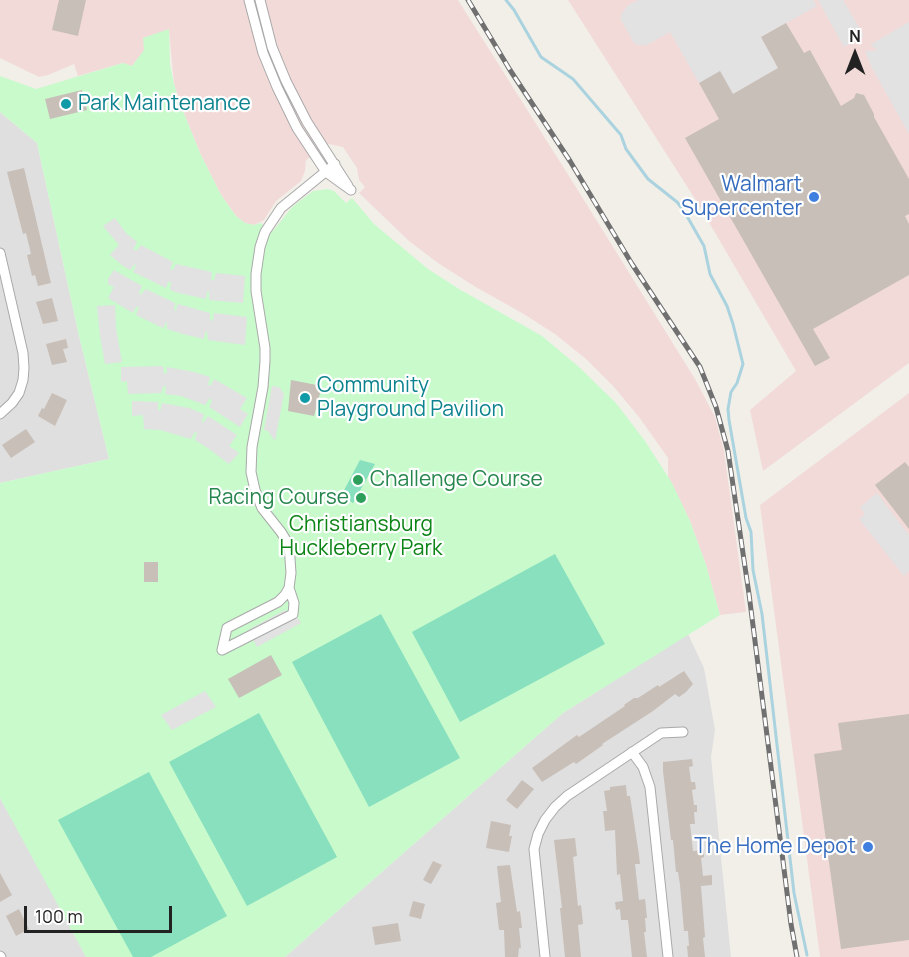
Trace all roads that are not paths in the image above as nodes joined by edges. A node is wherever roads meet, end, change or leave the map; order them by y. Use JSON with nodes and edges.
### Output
{"nodes":[{"id":1,"x":249,"y":0,"type":"edge"},
{"id":2,"x":260,"y":0,"type":"edge"},
{"id":3,"x":335,"y":164,"type":"junction"},
{"id":4,"x":326,"y":172,"type":"junction"},
{"id":5,"x":0,"y":253,"type":"edge"},
{"id":6,"x":0,"y":414,"type":"edge"},
{"id":7,"x":289,"y":588,"type":"junction"},
{"id":8,"x":683,"y":732,"type":"dead end"},
{"id":9,"x":632,"y":752,"type":"junction"},
{"id":10,"x":544,"y":957,"type":"edge"},
{"id":11,"x":668,"y":957,"type":"edge"}],
"edges":[{"from":1,"to":4,"type":"street"},
{"from":2,"to":3,"type":"street"},
{"from":3,"to":4,"type":"street"},
{"from":3,"to":4,"type":"street"},
{"from":4,"to":7,"type":"street"},
{"from":5,"to":6,"type":"street"},
{"from":7,"to":7,"type":"street"},
{"from":8,"to":9,"type":"street"},
{"from":9,"to":10,"type":"street"},
{"from":9,"to":11,"type":"street"}]}
